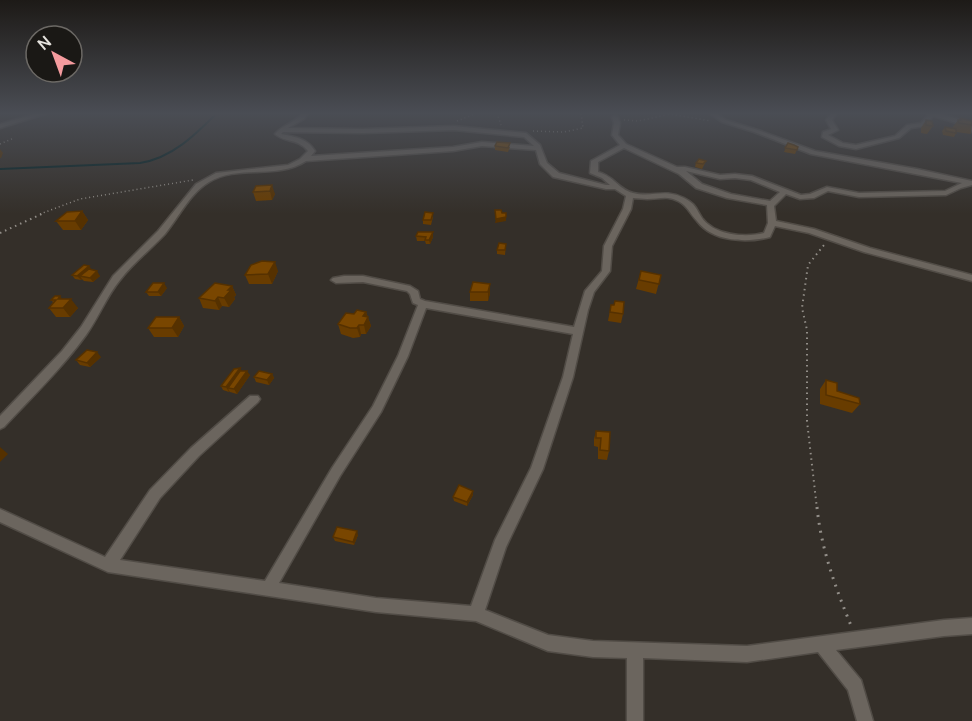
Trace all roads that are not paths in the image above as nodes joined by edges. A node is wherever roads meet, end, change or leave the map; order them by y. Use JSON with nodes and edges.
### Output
{"nodes":[{"id":1,"x":310,"y":147,"type":"edge"},
{"id":2,"x":467,"y":147,"type":"edge"},
{"id":3,"x":520,"y":147,"type":"edge"},
{"id":4,"x":621,"y":147,"type":"edge"},
{"id":5,"x":627,"y":147,"type":"edge"},
{"id":6,"x":797,"y":147,"type":"edge"},
{"id":7,"x":539,"y":148,"type":"joint"},
{"id":8,"x":304,"y":159,"type":"junction"},
{"id":9,"x":675,"y":169,"type":"junction"},
{"id":10,"x":971,"y":183,"type":"edge"},
{"id":11,"x":616,"y":187,"type":"junction"},
{"id":12,"x":784,"y":192,"type":"junction"},
{"id":13,"x":630,"y":195,"type":"junction"},
{"id":14,"x":772,"y":204,"type":"junction"},
{"id":15,"x":772,"y":223,"type":"junction"},
{"id":16,"x":972,"y":278,"type":"edge"},
{"id":17,"x":336,"y":280,"type":"dead end"},
{"id":18,"x":423,"y":304,"type":"junction"},
{"id":19,"x":577,"y":331,"type":"junction"},
{"id":20,"x":254,"y":399,"type":"dead end"},
{"id":21,"x":0,"y":424,"type":"edge"},
{"id":22,"x":0,"y":515,"type":"edge"},
{"id":23,"x":108,"y":565,"type":"junction"},
{"id":24,"x":268,"y":589,"type":"junction"},
{"id":25,"x":476,"y":614,"type":"junction"},
{"id":26,"x":972,"y":626,"type":"edge"},
{"id":27,"x":822,"y":645,"type":"junction"},
{"id":28,"x":635,"y":651,"type":"junction"},
{"id":29,"x":635,"y":721,"type":"edge"},
{"id":30,"x":865,"y":721,"type":"edge"}],
"edges":[{"from":1,"to":8,"type":"street"},
{"from":2,"to":8,"type":"street"},
{"from":3,"to":7,"type":"street"},
{"from":4,"to":11,"type":"street"},
{"from":5,"to":9,"type":"street"},
{"from":6,"to":10,"type":"street"},
{"from":7,"to":11,"type":"street"},
{"from":8,"to":21,"type":"street"},
{"from":9,"to":12,"type":"street"},
{"from":9,"to":14,"type":"street"},
{"from":10,"to":12,"type":"street"},
{"from":11,"to":13,"type":"street"},
{"from":12,"to":14,"type":"street"},
{"from":13,"to":15,"type":"street"},
{"from":13,"to":19,"type":"street"},
{"from":14,"to":15,"type":"street"},
{"from":15,"to":16,"type":"street"},
{"from":17,"to":18,"type":"street"},
{"from":18,"to":19,"type":"street"},
{"from":18,"to":24,"type":"street"},
{"from":19,"to":25,"type":"street"},
{"from":20,"to":23,"type":"street"},
{"from":22,"to":23,"type":"street"},
{"from":23,"to":24,"type":"street"},
{"from":24,"to":25,"type":"street"},
{"from":25,"to":28,"type":"street"},
{"from":26,"to":27,"type":"street"},
{"from":27,"to":28,"type":"street"},
{"from":27,"to":30,"type":"street"},
{"from":28,"to":29,"type":"street"}]}
